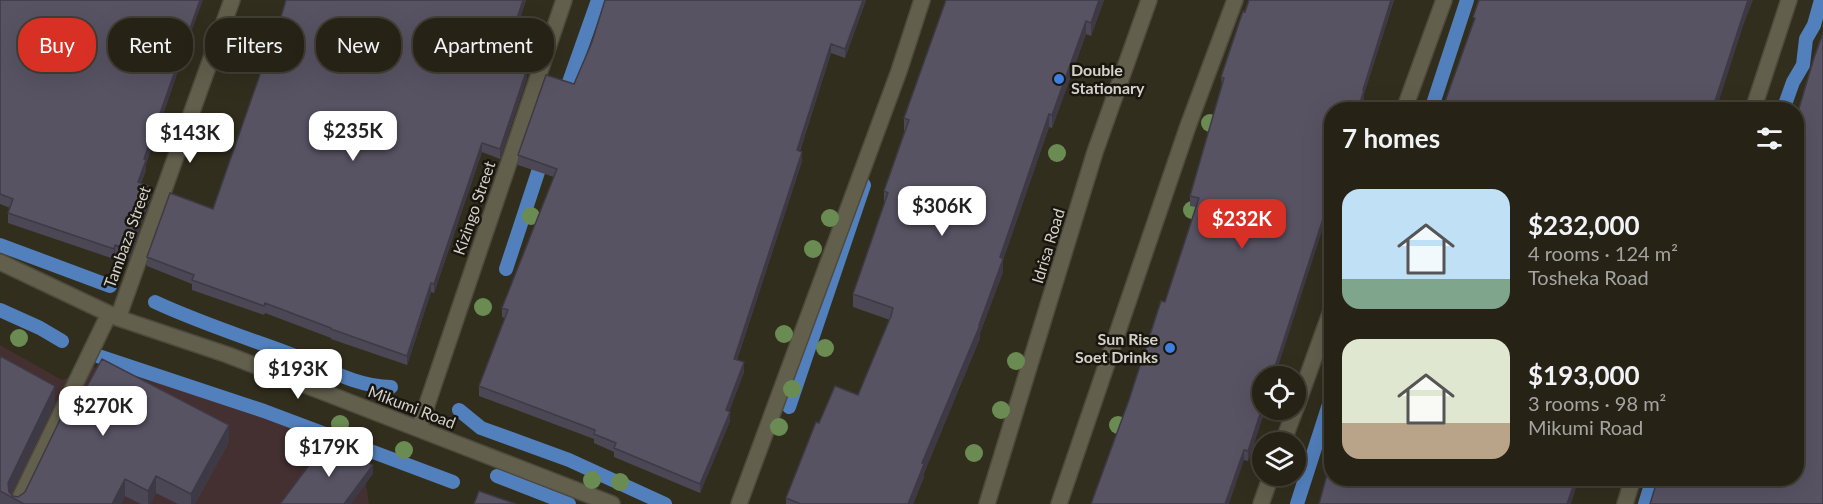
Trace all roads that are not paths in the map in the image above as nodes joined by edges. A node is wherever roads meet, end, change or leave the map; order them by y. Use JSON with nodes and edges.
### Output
{"nodes":[{"id":1,"x":232,"y":0,"type":"edge"},
{"id":2,"x":564,"y":0,"type":"edge"},
{"id":3,"x":922,"y":0,"type":"edge"},
{"id":4,"x":1149,"y":0,"type":"edge"},
{"id":5,"x":1235,"y":0,"type":"edge"},
{"id":6,"x":1444,"y":0,"type":"edge"},
{"id":7,"x":1789,"y":0,"type":"edge"},
{"id":8,"x":1407,"y":102,"type":"edge"},
{"id":9,"x":1756,"y":102,"type":"edge"},
{"id":10,"x":0,"y":262,"type":"edge"},
{"id":11,"x":113,"y":316,"type":"junction"},
{"id":12,"x":1324,"y":330,"type":"edge"},
{"id":13,"x":1306,"y":381,"type":"edge"},
{"id":14,"x":419,"y":428,"type":"junction"},
{"id":15,"x":1267,"y":486,"type":"edge"},
{"id":16,"x":1631,"y":486,"type":"edge"},
{"id":17,"x":17,"y":504,"type":"edge"},
{"id":18,"x":612,"y":504,"type":"edge"},
{"id":19,"x":739,"y":504,"type":"edge"},
{"id":20,"x":987,"y":504,"type":"edge"},
{"id":21,"x":1059,"y":504,"type":"edge"},
{"id":22,"x":1261,"y":504,"type":"edge"},
{"id":23,"x":1625,"y":504,"type":"edge"}],
"edges":[{"from":1,"to":11,"type":"street","name":"Tambaza Street"},
{"from":2,"to":14,"type":"street","name":"Kizingo Street"},
{"from":3,"to":19,"type":"street"},
{"from":4,"to":20,"type":"street","name":"Idrisa Road"},
{"from":5,"to":21,"type":"street"},
{"from":6,"to":8,"type":"street"},
{"from":7,"to":9,"type":"street"},
{"from":10,"to":11,"type":"street","name":"Mikumi Road"},
{"from":11,"to":14,"type":"street","name":"Mikumi Road"},
{"from":11,"to":17,"type":"street","name":"Tambaza Street"},
{"from":12,"to":13,"type":"street"},
{"from":14,"to":18,"type":"street","name":"Mikumi Road"},
{"from":15,"to":22,"type":"street"},
{"from":16,"to":23,"type":"street"}]}
